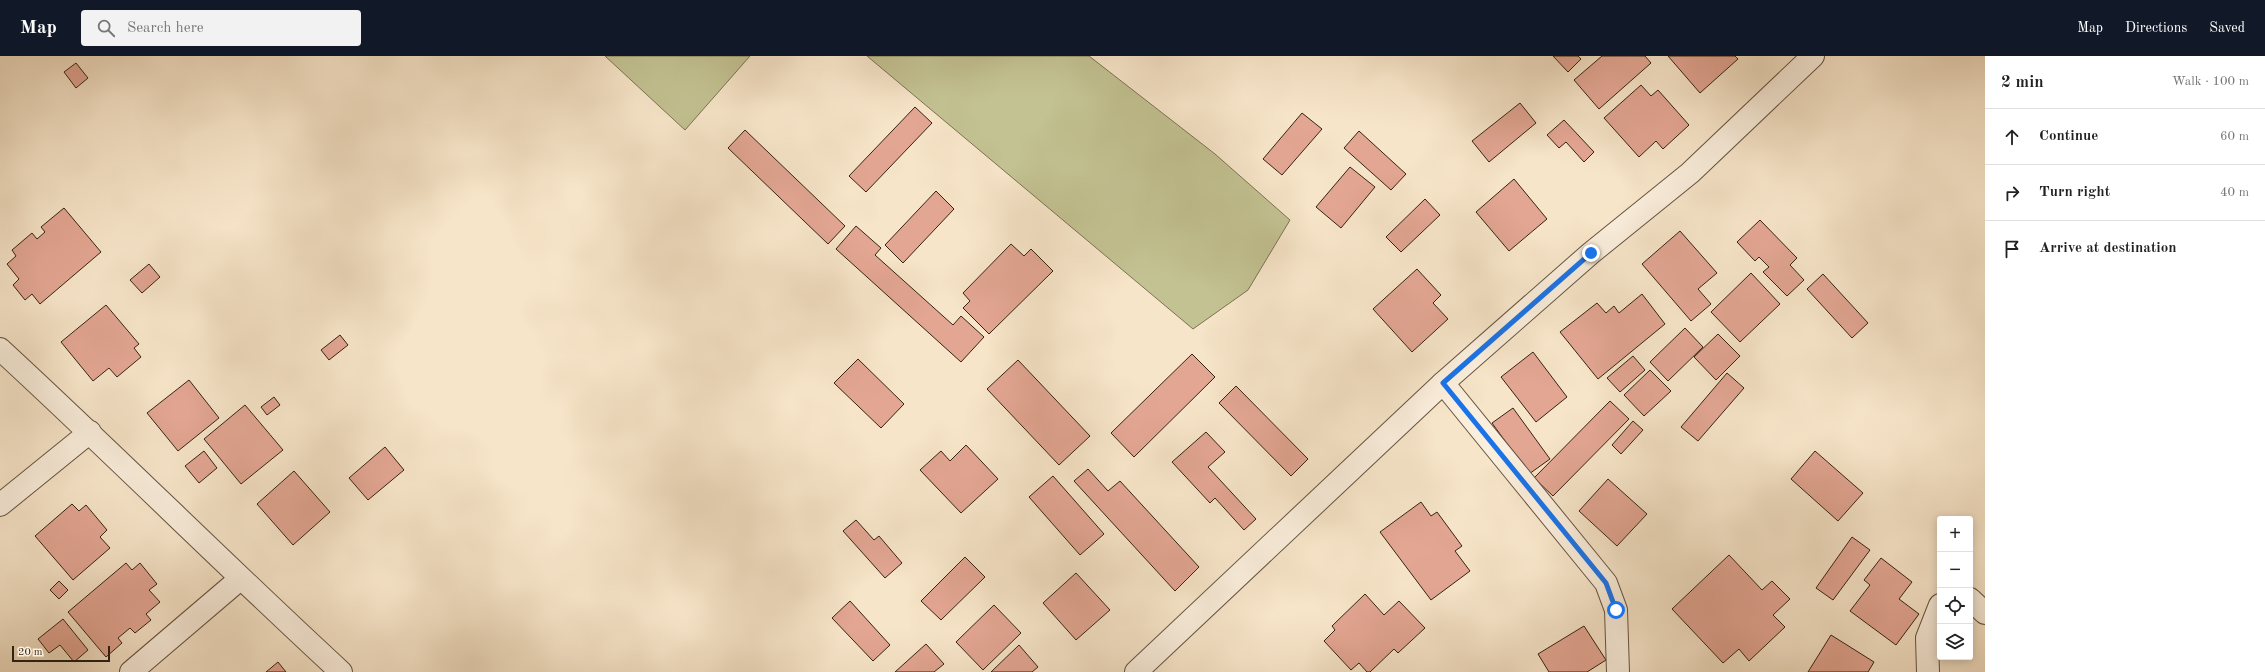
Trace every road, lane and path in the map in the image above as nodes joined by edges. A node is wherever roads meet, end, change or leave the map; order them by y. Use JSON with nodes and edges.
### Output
{"nodes":[{"id":1,"x":1813,"y":56,"type":"edge"},
{"id":2,"x":0,"y":349,"type":"edge"},
{"id":3,"x":1443,"y":383,"type":"junction"},
{"id":4,"x":90,"y":432,"type":"junction"},
{"id":5,"x":0,"y":505,"type":"edge"},
{"id":6,"x":240,"y":579,"type":"junction"},
{"id":7,"x":1973,"y":602,"type":"edge"},
{"id":8,"x":1937,"y":613,"type":"edge"},
{"id":9,"x":1985,"y":613,"type":"edge"},
{"id":10,"x":131,"y":672,"type":"edge"},
{"id":11,"x":341,"y":672,"type":"edge"},
{"id":12,"x":1136,"y":672,"type":"edge"},
{"id":13,"x":1618,"y":672,"type":"edge"},
{"id":14,"x":1928,"y":672,"type":"edge"}],
"edges":[{"from":1,"to":3,"type":"street"},
{"from":2,"to":4,"type":"street"},
{"from":3,"to":12,"type":"street"},
{"from":3,"to":13,"type":"street"},
{"from":4,"to":5,"type":"street"},
{"from":4,"to":6,"type":"street"},
{"from":6,"to":10,"type":"street"},
{"from":6,"to":11,"type":"street"},
{"from":7,"to":9,"type":"street"},
{"from":8,"to":14,"type":"street"}]}
